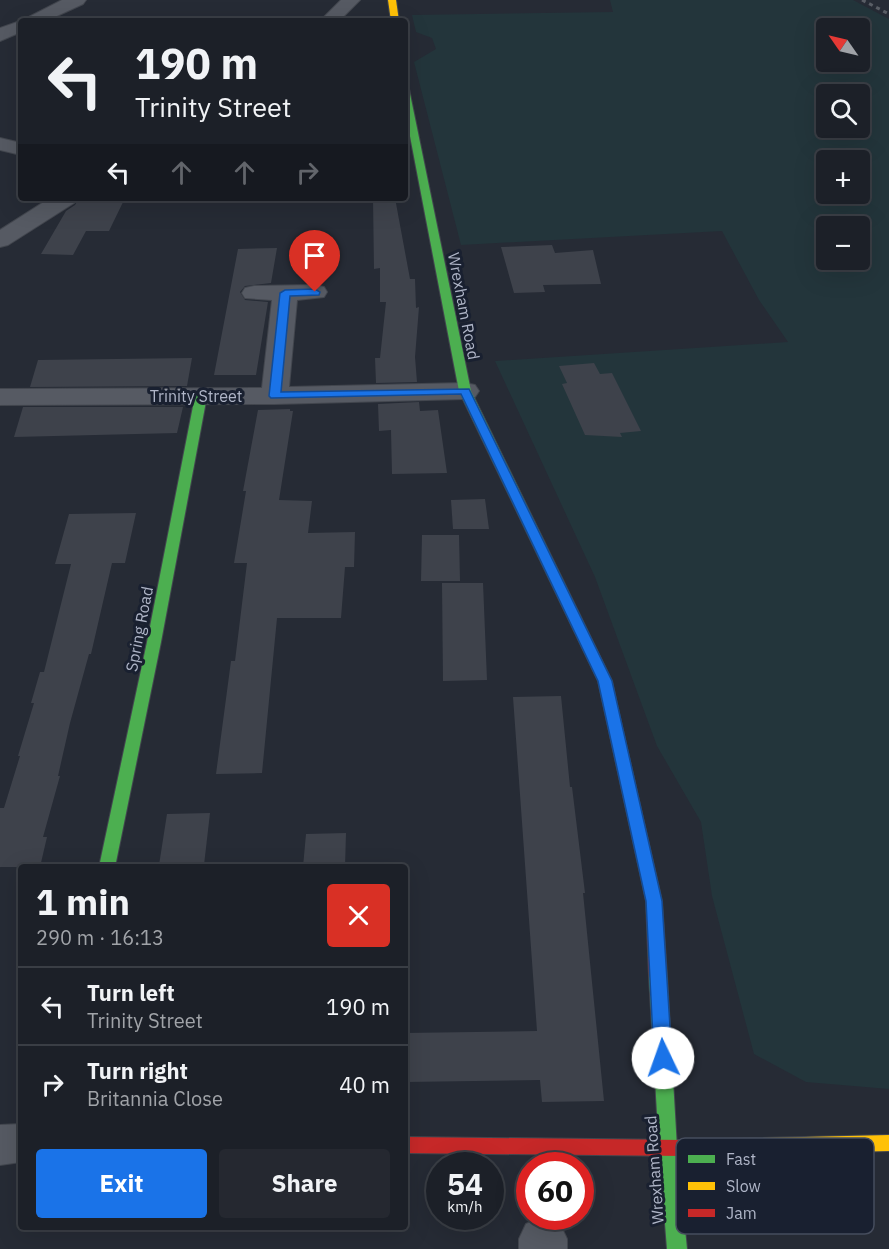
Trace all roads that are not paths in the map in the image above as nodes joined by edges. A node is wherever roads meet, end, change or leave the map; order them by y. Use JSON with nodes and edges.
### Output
{"nodes":[{"id":1,"x":76,"y":0,"type":"edge"},
{"id":2,"x":392,"y":0,"type":"edge"},
{"id":3,"x":350,"y":1,"type":"edge"},
{"id":4,"x":37,"y":18,"type":"edge"},
{"id":5,"x":332,"y":18,"type":"edge"},
{"id":6,"x":395,"y":18,"type":"edge"},
{"id":7,"x":18,"y":26,"type":"edge"},
{"id":8,"x":0,"y":35,"type":"edge"},
{"id":9,"x":0,"y":43,"type":"edge"},
{"id":10,"x":18,"y":46,"type":"edge"},
{"id":11,"x":408,"y":104,"type":"edge"},
{"id":12,"x":0,"y":144,"type":"edge"},
{"id":13,"x":18,"y":148,"type":"edge"},
{"id":14,"x":61,"y":201,"type":"edge"},
{"id":15,"x":0,"y":240,"type":"edge"},
{"id":16,"x":315,"y":292,"type":"dead end"},
{"id":17,"x":254,"y":293,"type":"dead end"},
{"id":18,"x":285,"y":293,"type":"junction"},
{"id":19,"x":465,"y":391,"type":"junction"},
{"id":20,"x":201,"y":396,"type":"junction"},
{"id":21,"x":275,"y":396,"type":"junction"},
{"id":22,"x":0,"y":398,"type":"edge"},
{"id":23,"x":108,"y":864,"type":"edge"},
{"id":24,"x":18,"y":1143,"type":"edge"},
{"id":25,"x":874,"y":1143,"type":"edge"},
{"id":26,"x":889,"y":1143,"type":"edge"},
{"id":27,"x":0,"y":1145,"type":"edge"},
{"id":28,"x":408,"y":1145,"type":"edge"},
{"id":29,"x":668,"y":1148,"type":"junction"},
{"id":30,"x":676,"y":1148,"type":"edge"},
{"id":31,"x":677,"y":1249,"type":"edge"}],
"edges":[{"from":1,"to":4,"type":"street"},
{"from":2,"to":6,"type":"main road"},
{"from":3,"to":5,"type":"street"},
{"from":7,"to":8,"type":"street"},
{"from":9,"to":10,"type":"street"},
{"from":11,"to":19,"type":"main road","name":"Wrexham Road"},
{"from":12,"to":13,"type":"street"},
{"from":14,"to":15,"type":"street"},
{"from":16,"to":18,"type":"street"},
{"from":17,"to":18,"type":"street"},
{"from":18,"to":21,"type":"street"},
{"from":19,"to":21,"type":"street","name":"Trinity Street"},
{"from":19,"to":29,"type":"main road","name":"Wrexham Road"},
{"from":20,"to":21,"type":"street","name":"Trinity Street"},
{"from":20,"to":22,"type":"street","name":"Trinity Street"},
{"from":20,"to":23,"type":"main road","name":"Spring Road"},
{"from":24,"to":27,"type":"street"},
{"from":25,"to":26,"type":"main road"},
{"from":28,"to":29,"type":"main road"},
{"from":29,"to":30,"type":"main road"},
{"from":29,"to":31,"type":"main road","name":"Wrexham Road"}]}
